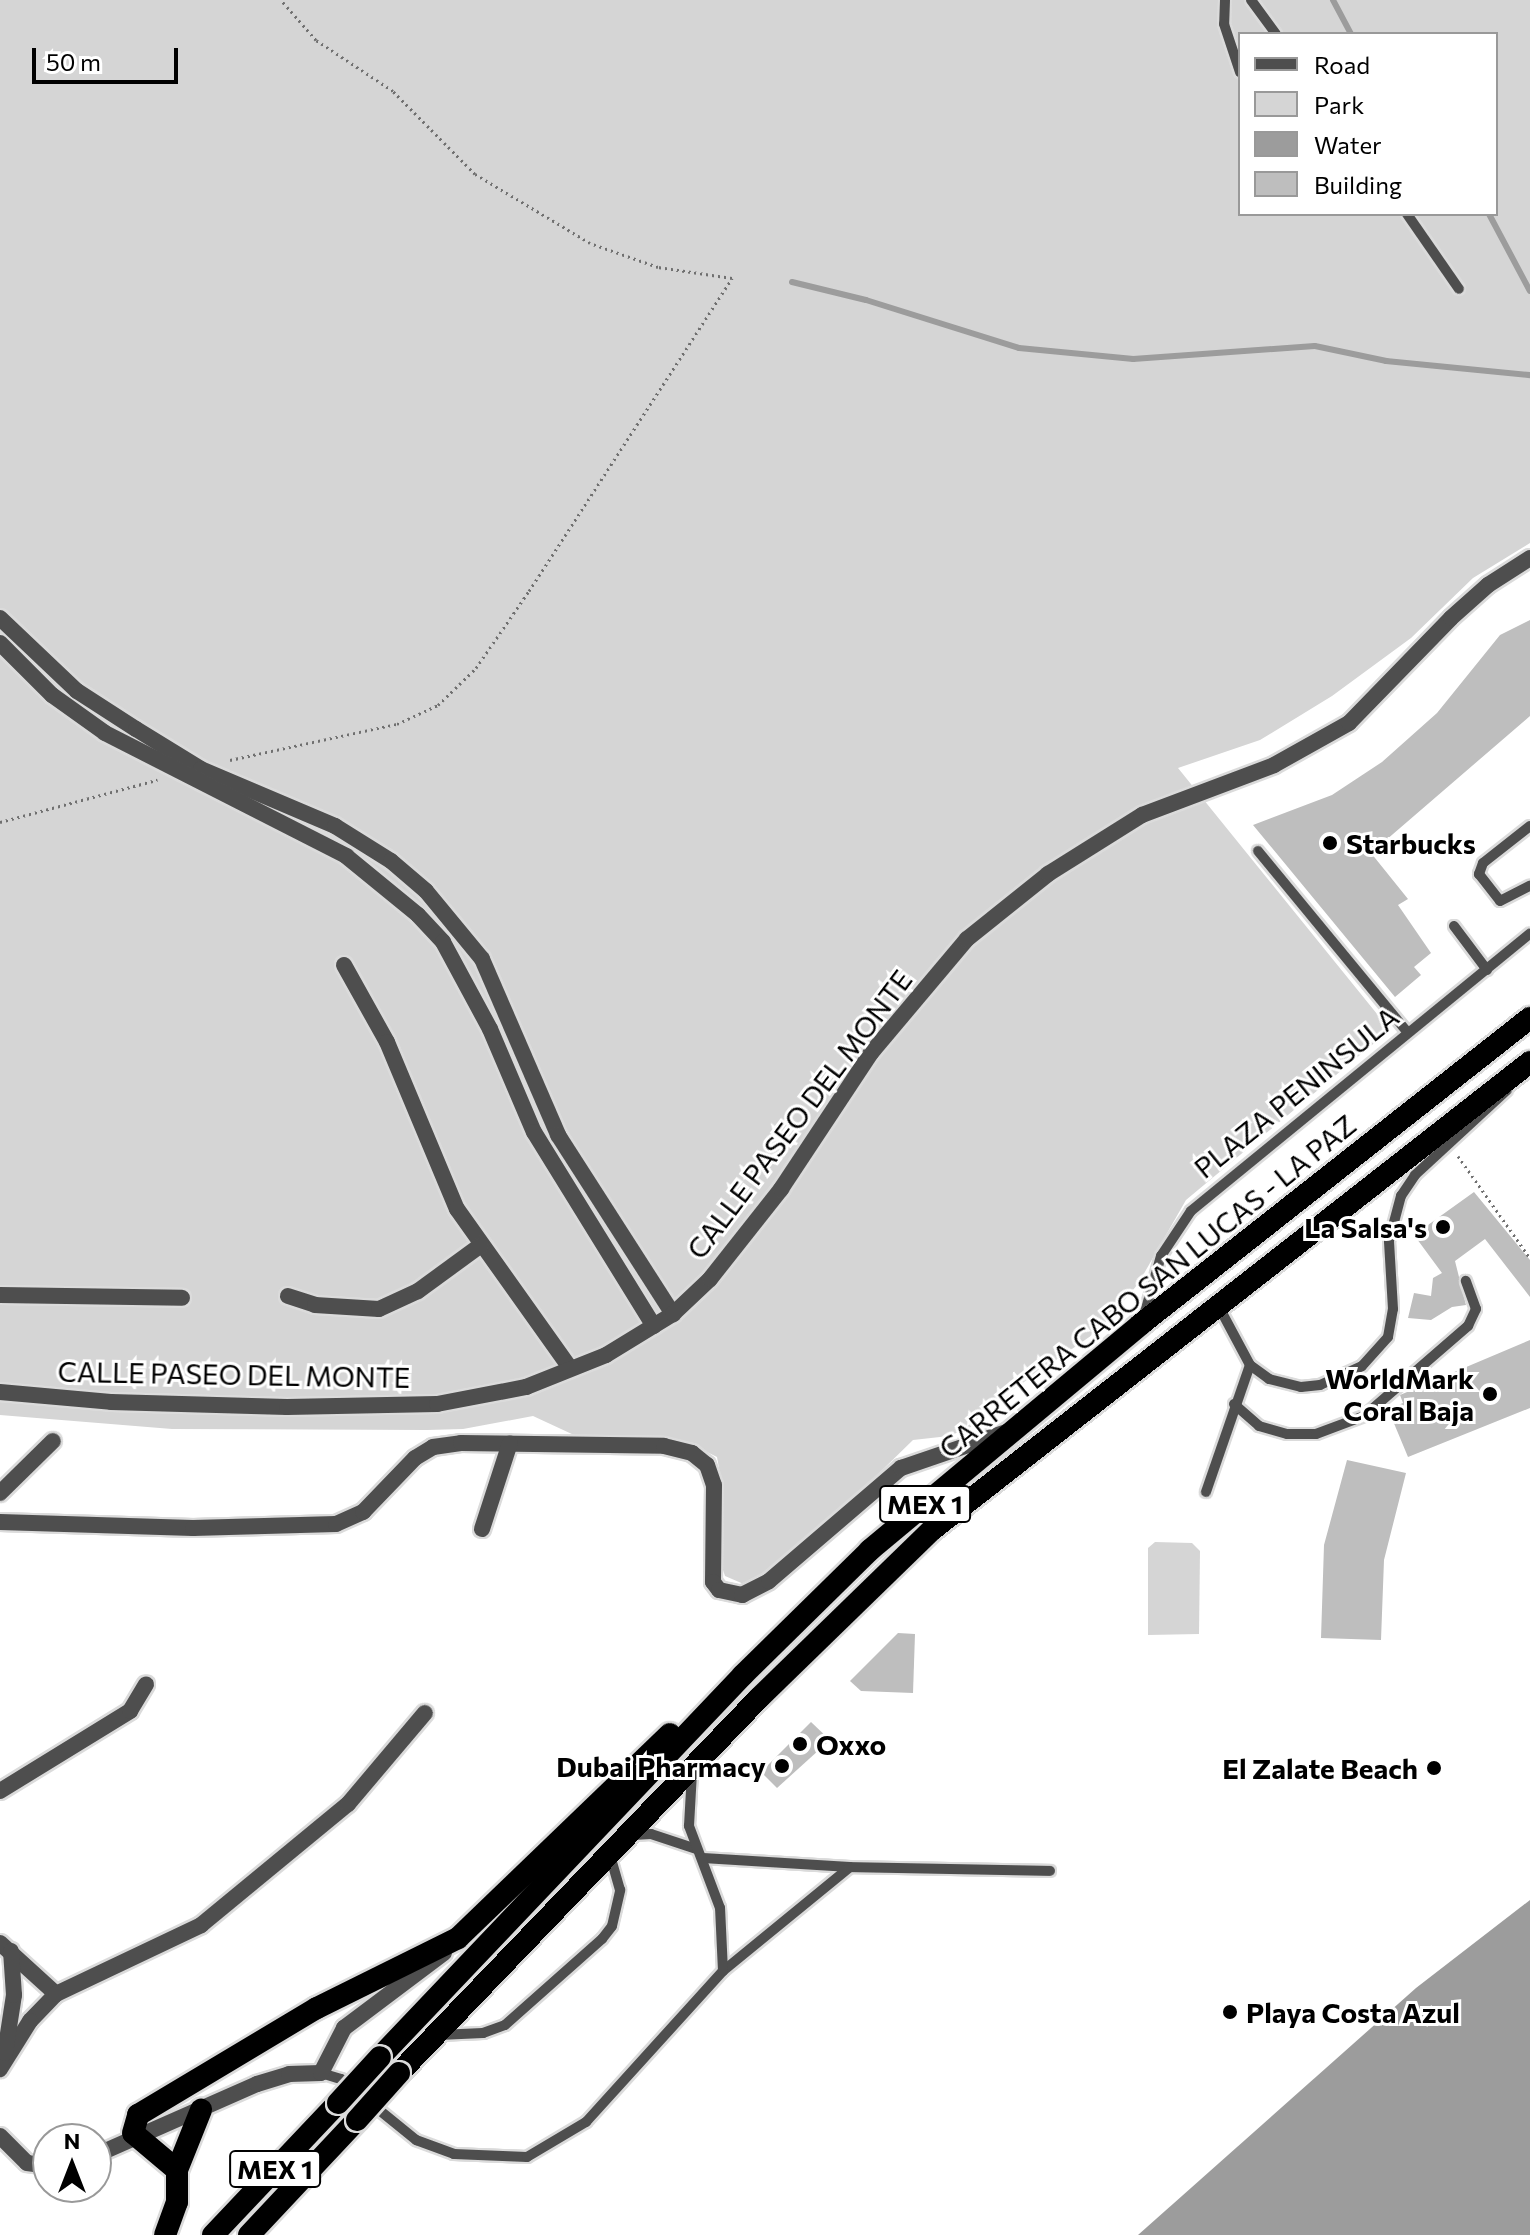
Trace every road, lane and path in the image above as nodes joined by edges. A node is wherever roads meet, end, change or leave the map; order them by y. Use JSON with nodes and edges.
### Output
{"nodes":[{"id":1,"x":281,"y":0,"type":"edge"},
{"id":2,"x":1225,"y":0,"type":"edge"},
{"id":3,"x":1251,"y":0,"type":"edge"},
{"id":4,"x":1275,"y":32,"type":"edge"},
{"id":5,"x":1238,"y":66,"type":"edge"},
{"id":6,"x":1408,"y":216,"type":"edge"},
{"id":7,"x":1459,"y":289,"type":"dead end"},
{"id":8,"x":1530,"y":558,"type":"edge"},
{"id":9,"x":0,"y":618,"type":"edge"},
{"id":10,"x":0,"y":643,"type":"edge"},
{"id":11,"x":201,"y":769,"type":"junction"},
{"id":12,"x":177,"y":774,"type":"junction"},
{"id":13,"x":0,"y":822,"type":"edge"},
{"id":14,"x":1530,"y":826,"type":"edge"},
{"id":15,"x":1258,"y":851,"type":"dead end"},
{"id":16,"x":1530,"y":886,"type":"edge"},
{"id":17,"x":1454,"y":926,"type":"dead end"},
{"id":18,"x":1530,"y":934,"type":"edge"},
{"id":19,"x":344,"y":965,"type":"dead end"},
{"id":20,"x":1487,"y":970,"type":"junction"},
{"id":21,"x":1530,"y":1018,"type":"edge"},
{"id":22,"x":510,"y":1019,"type":"junction"},
{"id":23,"x":490,"y":1029,"type":"junction"},
{"id":24,"x":1407,"y":1032,"type":"junction"},
{"id":25,"x":1530,"y":1062,"type":"edge"},
{"id":26,"x":1450,"y":1142,"type":"junction"},
{"id":27,"x":481,"y":1245,"type":"junction"},
{"id":28,"x":1530,"y":1258,"type":"edge"},
{"id":29,"x":1466,"y":1281,"type":"dead end"},
{"id":30,"x":0,"y":1295,"type":"edge"},
{"id":31,"x":288,"y":1296,"type":"dead end"},
{"id":32,"x":182,"y":1298,"type":"dead end"},
{"id":33,"x":1219,"y":1307,"type":"junction"},
{"id":34,"x":673,"y":1314,"type":"junction"},
{"id":35,"x":1141,"y":1324,"type":"junction"},
{"id":36,"x":654,"y":1326,"type":"junction"},
{"id":37,"x":1250,"y":1365,"type":"junction"},
{"id":38,"x":570,"y":1368,"type":"junction"},
{"id":39,"x":0,"y":1392,"type":"edge"},
{"id":40,"x":1234,"y":1404,"type":"junction"},
{"id":41,"x":1015,"y":1429,"type":"junction"},
{"id":42,"x":53,"y":1441,"type":"dead end"},
{"id":43,"x":510,"y":1443,"type":"junction"},
{"id":44,"x":1206,"y":1492,"type":"dead end"},
{"id":45,"x":0,"y":1493,"type":"edge"},
{"id":46,"x":0,"y":1522,"type":"edge"},
{"id":47,"x":482,"y":1529,"type":"dead end"},
{"id":48,"x":743,"y":1675,"type":"junction"},
{"id":49,"x":146,"y":1684,"type":"dead end"},
{"id":50,"x":425,"y":1713,"type":"dead end"},
{"id":51,"x":693,"y":1768,"type":"junction"},
{"id":52,"x":0,"y":1791,"type":"edge"},
{"id":53,"x":630,"y":1835,"type":"junction"},
{"id":54,"x":610,"y":1854,"type":"junction"},
{"id":55,"x":700,"y":1854,"type":"junction"},
{"id":56,"x":850,"y":1867,"type":"junction"},
{"id":57,"x":1050,"y":1871,"type":"dead end"},
{"id":58,"x":474,"y":1926,"type":"junction"},
{"id":59,"x":5,"y":1947,"type":"edge"},
{"id":60,"x":723,"y":1971,"type":"junction"},
{"id":61,"x":56,"y":1994,"type":"junction"},
{"id":62,"x":437,"y":2036,"type":"junction"},
{"id":63,"x":2,"y":2065,"type":"edge"},
{"id":64,"x":321,"y":2073,"type":"junction"},
{"id":65,"x":201,"y":2110,"type":"junction"},
{"id":66,"x":0,"y":2136,"type":"edge"},
{"id":67,"x":138,"y":2139,"type":"junction"},
{"id":68,"x":112,"y":2149,"type":"edge"},
{"id":69,"x":32,"y":2164,"type":"edge"},
{"id":70,"x":177,"y":2170,"type":"junction"},
{"id":71,"x":165,"y":2235,"type":"edge"},
{"id":72,"x":213,"y":2235,"type":"edge"},
{"id":73,"x":249,"y":2235,"type":"edge"}],
"edges":[{"from":1,"to":11,"type":"path"},
{"from":2,"to":5,"type":"lane"},
{"from":3,"to":4,"type":"lane"},
{"from":6,"to":7,"type":"lane"},
{"from":8,"to":34,"type":"street","name":"CALLE PASEO DEL MONTE"},
{"from":9,"to":11,"type":"street"},
{"from":10,"to":12,"type":"street"},
{"from":11,"to":22,"type":"street"},
{"from":12,"to":13,"type":"path"},
{"from":12,"to":23,"type":"street"},
{"from":14,"to":16,"type":"lane"},
{"from":15,"to":24,"type":"lane"},
{"from":17,"to":20,"type":"lane"},
{"from":18,"to":20,"type":"lane","name":"PLAZA PENINSULA"},
{"from":19,"to":27,"type":"street"},
{"from":20,"to":24,"type":"lane","name":"PLAZA PENINSULA"},
{"from":21,"to":35,"type":"highway","name":"CARRETERA CABO SAN LUCAS - LA PAZ","number":"MEX 1"},
{"from":22,"to":23,"type":"street"},
{"from":22,"to":34,"type":"street"},
{"from":23,"to":36,"type":"street"},
{"from":24,"to":35,"type":"lane","name":"PLAZA PENINSULA"},
{"from":25,"to":26,"type":"lane"},
{"from":25,"to":33,"type":"highway","name":"CARRETERA CABO SAN LUCAS - LA PAZ","number":"MEX 1"},
{"from":26,"to":28,"type":"path"},
{"from":26,"to":37,"type":"lane"},
{"from":27,"to":31,"type":"street"},
{"from":27,"to":38,"type":"street"},
{"from":29,"to":40,"type":"lane"},
{"from":30,"to":32,"type":"street"},
{"from":33,"to":37,"type":"lane"},
{"from":33,"to":51,"type":"highway","name":"CARRETERA CABO SAN LUCAS - LA PAZ","number":"MEX 1"},
{"from":34,"to":36,"type":"street","name":"CALLE PASEO DEL MONTE"},
{"from":35,"to":41,"type":"highway","name":"CARRETERA CABO SAN LUCAS - LA PAZ","number":"MEX 1"},
{"from":36,"to":38,"type":"street","name":"CALLE PASEO DEL MONTE"},
{"from":37,"to":40,"type":"lane"},
{"from":38,"to":39,"type":"street","name":"CALLE PASEO DEL MONTE"},
{"from":40,"to":44,"type":"lane"},
{"from":41,"to":43,"type":"street"},
{"from":41,"to":48,"type":"highway","name":"CARRETERA CABO SAN LUCAS - LA PAZ","number":"MEX 1"},
{"from":42,"to":45,"type":"street"},
{"from":43,"to":46,"type":"street"},
{"from":43,"to":47,"type":"street"},
{"from":48,"to":58,"type":"highway"},
{"from":48,"to":72,"type":"highway","name":"CARRETERA CABO SAN LUCAS - LA PAZ","number":"MEX 1","bridge":true},
{"from":49,"to":52,"type":"street"},
{"from":50,"to":61,"type":"street"},
{"from":51,"to":53,"type":"highway","name":"CARRETERA CABO SAN LUCAS - LA PAZ","number":"MEX 1"},
{"from":51,"to":55,"type":"lane"},
{"from":53,"to":54,"type":"highway","name":"CARRETERA CABO SAN LUCAS - LA PAZ","number":"MEX 1"},
{"from":53,"to":55,"type":"lane"},
{"from":54,"to":62,"type":"highway","name":"CARRETERA CABO SAN LUCAS - LA PAZ","number":"MEX 1"},
{"from":54,"to":62,"type":"lane"},
{"from":55,"to":56,"type":"lane"},
{"from":55,"to":60,"type":"lane"},
{"from":56,"to":57,"type":"lane"},
{"from":56,"to":60,"type":"lane"},
{"from":58,"to":64,"type":"street"},
{"from":58,"to":67,"type":"highway"},
{"from":59,"to":61,"type":"street"},
{"from":59,"to":63,"type":"street"},
{"from":60,"to":64,"type":"lane"},
{"from":61,"to":63,"type":"street"},
{"from":62,"to":73,"type":"highway","name":"CARRETERA CABO SAN LUCAS - LA PAZ","number":"MEX 1","bridge":true},
{"from":64,"to":65,"type":"street"},
{"from":65,"to":67,"type":"street"},
{"from":65,"to":70,"type":"highway"},
{"from":66,"to":69,"type":"street"},
{"from":67,"to":68,"type":"street"},
{"from":67,"to":70,"type":"highway"},
{"from":70,"to":71,"type":"highway"}]}
